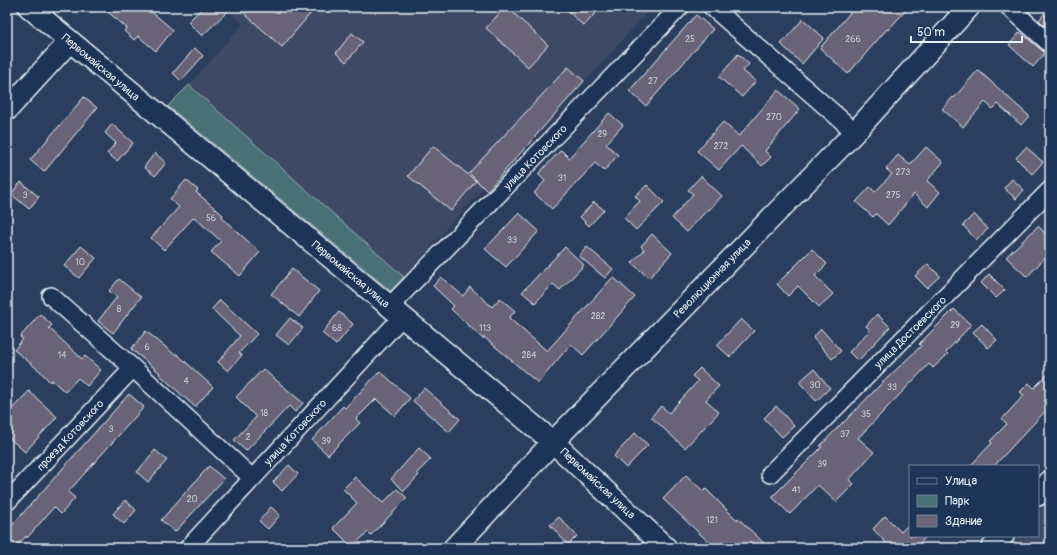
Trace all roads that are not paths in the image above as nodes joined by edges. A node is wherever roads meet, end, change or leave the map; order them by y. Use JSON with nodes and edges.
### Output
{"nodes":[{"id":1,"x":29,"y":7,"type":"edge"},
{"id":2,"x":680,"y":7,"type":"edge"},
{"id":3,"x":712,"y":7,"type":"edge"},
{"id":4,"x":969,"y":7,"type":"edge"},
{"id":5,"x":1009,"y":7,"type":"edge"},
{"id":6,"x":70,"y":40,"type":"junction"},
{"id":7,"x":1050,"y":44,"type":"edge"},
{"id":8,"x":7,"y":110,"type":"edge"},
{"id":9,"x":855,"y":132,"type":"junction"},
{"id":10,"x":1050,"y":190,"type":"edge"},
{"id":11,"x":51,"y":296,"type":"dead end"},
{"id":12,"x":396,"y":312,"type":"junction"},
{"id":13,"x":133,"y":368,"type":"junction"},
{"id":14,"x":553,"y":442,"type":"junction"},
{"id":15,"x":770,"y":474,"type":"dead end"},
{"id":16,"x":252,"y":478,"type":"junction"},
{"id":17,"x":1050,"y":481,"type":"edge"},
{"id":18,"x":1039,"y":494,"type":"edge"},
{"id":19,"x":7,"y":502,"type":"edge"},
{"id":20,"x":1002,"y":537,"type":"edge"},
{"id":21,"x":188,"y":548,"type":"edge"},
{"id":22,"x":454,"y":548,"type":"edge"},
{"id":23,"x":666,"y":548,"type":"edge"},
{"id":24,"x":992,"y":548,"type":"edge"}],
"edges":[{"from":1,"to":6,"type":"street","name":"Первомайская улица"},
{"from":2,"to":12,"type":"street","name":"улица Котовского"},
{"from":3,"to":9,"type":"street"},
{"from":4,"to":9,"type":"street","name":"Революционная улица"},
{"from":5,"to":7,"type":"street"},
{"from":6,"to":8,"type":"street"},
{"from":6,"to":12,"type":"street","name":"Первомайская улица"},
{"from":9,"to":14,"type":"street","name":"Революционная улица"},
{"from":10,"to":15,"type":"street","name":"улица Достоевского"},
{"from":11,"to":13,"type":"street"},
{"from":12,"to":14,"type":"street","name":"Первомайская улица"},
{"from":12,"to":16,"type":"street","name":"улица Котовского"},
{"from":13,"to":16,"type":"street"},
{"from":13,"to":19,"type":"street","name":"проезд Котовского"},
{"from":14,"to":22,"type":"street","name":"Революционная улица"},
{"from":14,"to":23,"type":"street","name":"Первомайская улица"},
{"from":16,"to":21,"type":"street","name":"улица Котовского"},
{"from":17,"to":18,"type":"street"},
{"from":20,"to":24,"type":"street"}]}
